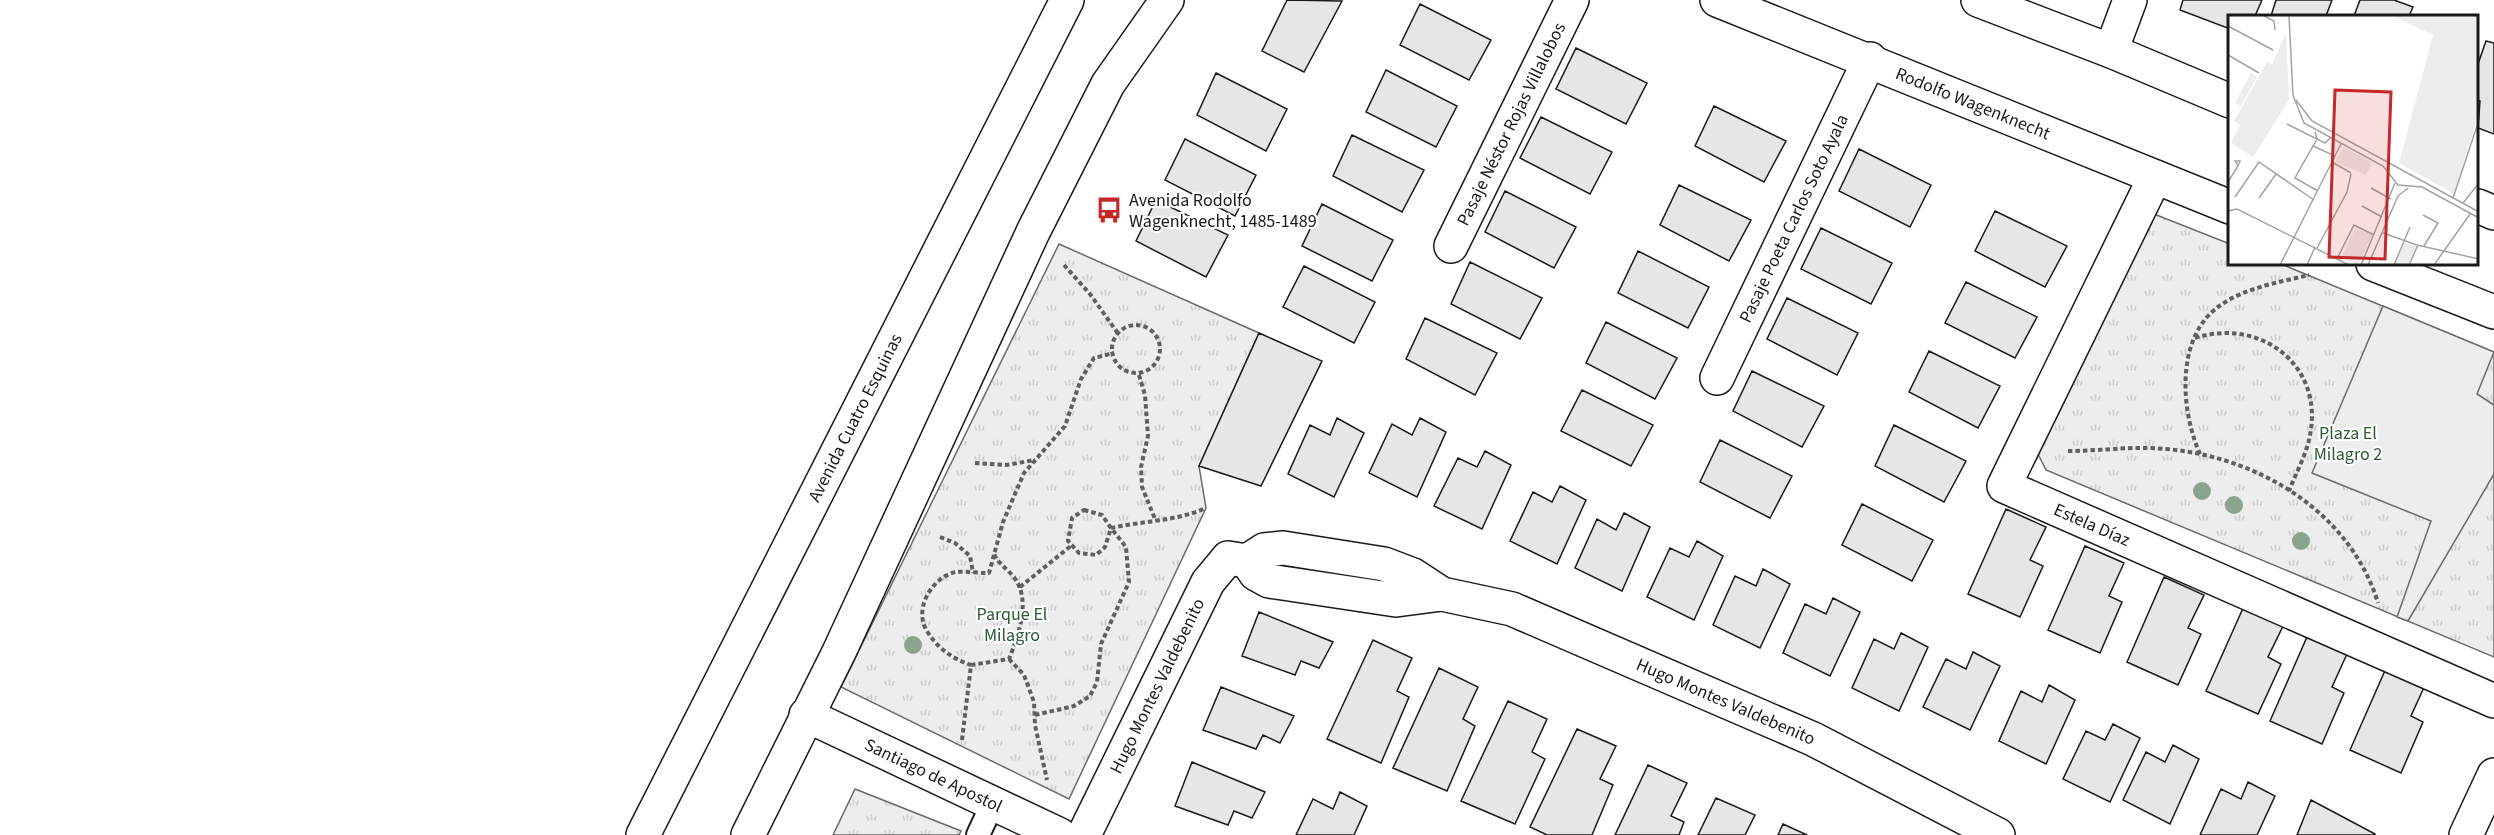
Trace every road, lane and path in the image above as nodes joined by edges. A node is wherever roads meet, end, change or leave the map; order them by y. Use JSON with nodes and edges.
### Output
{"nodes":[{"id":1,"x":1067,"y":0,"type":"edge"},
{"id":2,"x":1167,"y":0,"type":"edge"},
{"id":3,"x":1572,"y":0,"type":"edge"},
{"id":4,"x":1717,"y":0,"type":"edge"},
{"id":5,"x":1978,"y":0,"type":"edge"},
{"id":6,"x":2130,"y":0,"type":"edge"},
{"id":7,"x":2110,"y":51,"type":"junction"},
{"id":8,"x":1870,"y":59,"type":"junction"},
{"id":9,"x":2228,"y":101,"type":"edge"},
{"id":10,"x":2155,"y":177,"type":"junction"},
{"id":11,"x":2228,"y":206,"type":"edge"},
{"id":12,"x":2479,"y":206,"type":"edge"},
{"id":13,"x":2494,"y":213,"type":"edge"},
{"id":14,"x":1033,"y":232,"type":"junction"},
{"id":15,"x":1451,"y":246,"type":"dead end"},
{"id":16,"x":2378,"y":266,"type":"edge"},
{"id":17,"x":2309,"y":275,"type":"dead end"},
{"id":18,"x":2494,"y":312,"type":"edge"},
{"id":19,"x":1117,"y":333,"type":"junction"},
{"id":20,"x":2195,"y":338,"type":"junction"},
{"id":21,"x":1114,"y":353,"type":"junction"},
{"id":22,"x":1138,"y":375,"type":"junction"},
{"id":23,"x":1717,"y":378,"type":"dead end"},
{"id":24,"x":2058,"y":452,"type":"dead end"},
{"id":25,"x":2200,"y":455,"type":"junction"},
{"id":26,"x":1037,"y":459,"type":"junction"},
{"id":27,"x":968,"y":462,"type":"dead end"},
{"id":28,"x":2289,"y":491,"type":"junction"},
{"id":29,"x":1206,"y":508,"type":"dead end"},
{"id":30,"x":1155,"y":520,"type":"junction"},
{"id":31,"x":1111,"y":528,"type":"junction"},
{"id":32,"x":938,"y":536,"type":"dead end"},
{"id":33,"x":1072,"y":545,"type":"junction"},
{"id":34,"x":993,"y":554,"type":"junction"},
{"id":35,"x":973,"y":573,"type":"junction"},
{"id":36,"x":1020,"y":587,"type":"junction"},
{"id":37,"x":2380,"y":609,"type":"dead end"},
{"id":38,"x":1009,"y":659,"type":"junction"},
{"id":39,"x":971,"y":665,"type":"junction"},
{"id":40,"x":2494,"y":701,"type":"edge"},
{"id":41,"x":806,"y":715,"type":"junction"},
{"id":42,"x":1035,"y":715,"type":"junction"},
{"id":43,"x":962,"y":747,"type":"dead end"},
{"id":44,"x":2494,"y":775,"type":"edge"},
{"id":45,"x":1049,"y":789,"type":"dead end"},
{"id":46,"x":992,"y":805,"type":"junction"},
{"id":47,"x":643,"y":835,"type":"edge"},
{"id":48,"x":748,"y":835,"type":"edge"},
{"id":49,"x":978,"y":835,"type":"edge"},
{"id":50,"x":1060,"y":835,"type":"edge"},
{"id":51,"x":1084,"y":835,"type":"edge"},
{"id":52,"x":1998,"y":835,"type":"edge"},
{"id":53,"x":2466,"y":835,"type":"edge"}],
"edges":[{"from":1,"to":47,"type":"street","name":"Avenida Cuatro Esquinas"},
{"from":2,"to":14,"type":"street"},
{"from":3,"to":15,"type":"street","name":"Pasaje Néstor Rojas Villalobos"},
{"from":4,"to":8,"type":"street","name":"Rodolfo Wagenknecht"},
{"from":5,"to":7,"type":"street"},
{"from":6,"to":7,"type":"street"},
{"from":7,"to":9,"type":"street"},
{"from":8,"to":10,"type":"street","name":"Rodolfo Wagenknecht"},
{"from":8,"to":23,"type":"street","name":"Pasaje Poeta Carlos Soto Ayala"},
{"from":10,"to":11,"type":"street","name":"Rodolfo Wagenknecht"},
{"from":10,"to":40,"type":"street","name":"Estela Díaz"},
{"from":12,"to":13,"type":"street"},
{"from":14,"to":19,"type":"path"},
{"from":14,"to":41,"type":"street"},
{"from":16,"to":18,"type":"street"},
{"from":17,"to":20,"type":"path"},
{"from":19,"to":21,"type":"path"},
{"from":19,"to":22,"type":"path"},
{"from":20,"to":25,"type":"path"},
{"from":20,"to":28,"type":"path"},
{"from":21,"to":22,"type":"path"},
{"from":21,"to":26,"type":"path"},
{"from":22,"to":30,"type":"path"},
{"from":24,"to":25,"type":"path"},
{"from":25,"to":28,"type":"path"},
{"from":26,"to":27,"type":"path"},
{"from":26,"to":34,"type":"path"},
{"from":28,"to":37,"type":"path"},
{"from":29,"to":30,"type":"path"},
{"from":30,"to":31,"type":"path"},
{"from":31,"to":33,"type":"path"},
{"from":31,"to":33,"type":"path"},
{"from":31,"to":42,"type":"path"},
{"from":32,"to":35,"type":"path"},
{"from":33,"to":36,"type":"path"},
{"from":34,"to":35,"type":"path"},
{"from":34,"to":36,"type":"path"},
{"from":35,"to":39,"type":"path"},
{"from":36,"to":38,"type":"path"},
{"from":38,"to":39,"type":"path"},
{"from":38,"to":42,"type":"path"},
{"from":39,"to":43,"type":"path"},
{"from":41,"to":46,"type":"street","name":"Santiago de Apostol"},
{"from":41,"to":48,"type":"street"},
{"from":42,"to":45,"type":"path"},
{"from":44,"to":53,"type":"street"},
{"from":46,"to":49,"type":"lane"},
{"from":46,"to":50,"type":"street","name":"Santiago de Apostol"},
{"from":51,"to":52,"type":"street","name":"Hugo Montes Valdebenito"}]}
